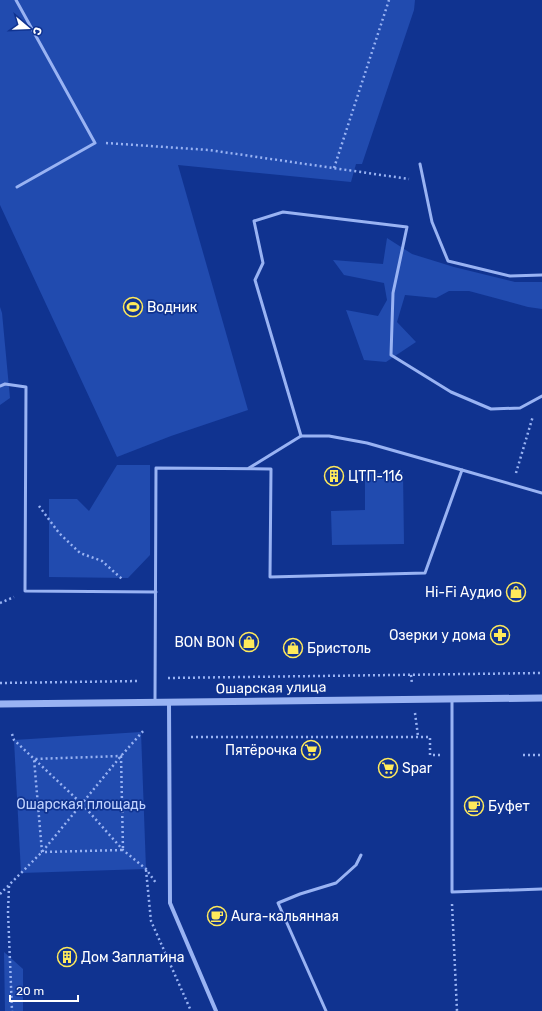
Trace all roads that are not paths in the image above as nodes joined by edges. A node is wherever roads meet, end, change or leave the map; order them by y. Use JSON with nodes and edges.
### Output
{"nodes":[{"id":1,"x":16,"y":0,"type":"edge"},
{"id":2,"x":420,"y":164,"type":"dead end"},
{"id":3,"x":17,"y":187,"type":"dead end"},
{"id":4,"x":542,"y":275,"type":"edge"},
{"id":5,"x":0,"y":386,"type":"edge"},
{"id":6,"x":540,"y":397,"type":"edge"},
{"id":7,"x":301,"y":436,"type":"junction"},
{"id":8,"x":249,"y":468,"type":"junction"},
{"id":9,"x":462,"y":470,"type":"junction"},
{"id":10,"x":542,"y":493,"type":"edge"},
{"id":11,"x":156,"y":592,"type":"junction"},
{"id":12,"x":542,"y":698,"type":"edge"},
{"id":13,"x":452,"y":699,"type":"junction"},
{"id":14,"x":155,"y":702,"type":"junction"},
{"id":15,"x":169,"y":702,"type":"junction"},
{"id":16,"x":0,"y":704,"type":"edge"},
{"id":17,"x":361,"y":855,"type":"dead end"},
{"id":18,"x":542,"y":889,"type":"edge"},
{"id":19,"x":216,"y":1011,"type":"edge"},
{"id":20,"x":326,"y":1011,"type":"edge"}],
"edges":[{"from":1,"to":3,"type":"lane"},
{"from":2,"to":4,"type":"lane"},
{"from":5,"to":11,"type":"lane"},
{"from":6,"to":7,"type":"lane"},
{"from":7,"to":8,"type":"lane"},
{"from":7,"to":9,"type":"lane"},
{"from":8,"to":9,"type":"lane"},
{"from":8,"to":11,"type":"lane"},
{"from":9,"to":10,"type":"lane"},
{"from":11,"to":14,"type":"lane"},
{"from":12,"to":13,"type":"street","name":"Ошарская улица"},
{"from":13,"to":15,"type":"street","name":"Ошарская улица"},
{"from":13,"to":18,"type":"lane"},
{"from":14,"to":15,"type":"street","name":"Ошарская улица"},
{"from":14,"to":16,"type":"street","name":"Ошарская улица"},
{"from":15,"to":19,"type":"street"},
{"from":17,"to":20,"type":"lane"}]}
